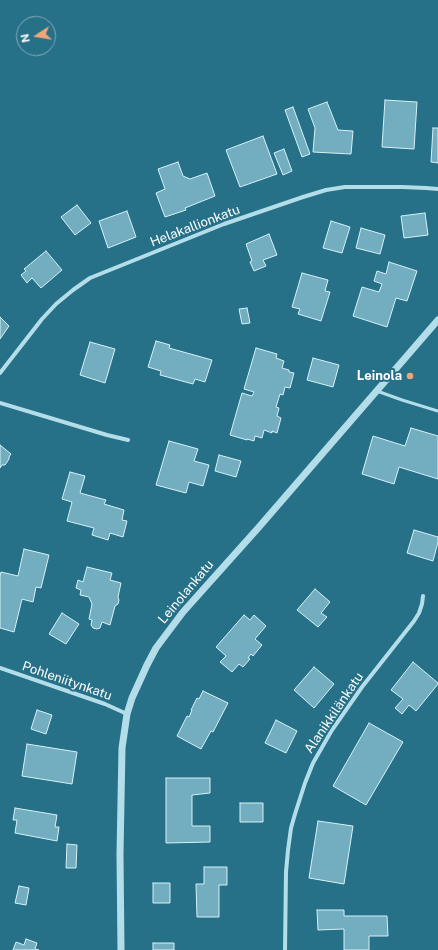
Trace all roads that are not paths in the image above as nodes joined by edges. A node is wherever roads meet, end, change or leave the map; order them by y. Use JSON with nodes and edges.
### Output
{"nodes":[{"id":1,"x":438,"y":189,"type":"edge"},
{"id":2,"x":438,"y":320,"type":"edge"},
{"id":3,"x":0,"y":373,"type":"edge"},
{"id":4,"x":377,"y":391,"type":"junction"},
{"id":5,"x":0,"y":403,"type":"edge"},
{"id":6,"x":438,"y":411,"type":"edge"},
{"id":7,"x":128,"y":440,"type":"dead end"},
{"id":8,"x":422,"y":596,"type":"dead end"},
{"id":9,"x":0,"y":668,"type":"edge"},
{"id":10,"x":127,"y":714,"type":"junction"},
{"id":11,"x":121,"y":950,"type":"edge"},
{"id":12,"x":285,"y":950,"type":"edge"}],
"edges":[{"from":1,"to":3,"type":"street","name":"Helakallionkatu"},
{"from":2,"to":4,"type":"street","name":"Leinolankatu"},
{"from":4,"to":6,"type":"lane"},
{"from":4,"to":10,"type":"street","name":"Leinolankatu"},
{"from":5,"to":7,"type":"street"},
{"from":8,"to":12,"type":"street","name":"Alanikkilänkatu"},
{"from":9,"to":10,"type":"street","name":"Pohleniitynkatu"},
{"from":10,"to":11,"type":"street","name":"Leinolankatu"}]}
